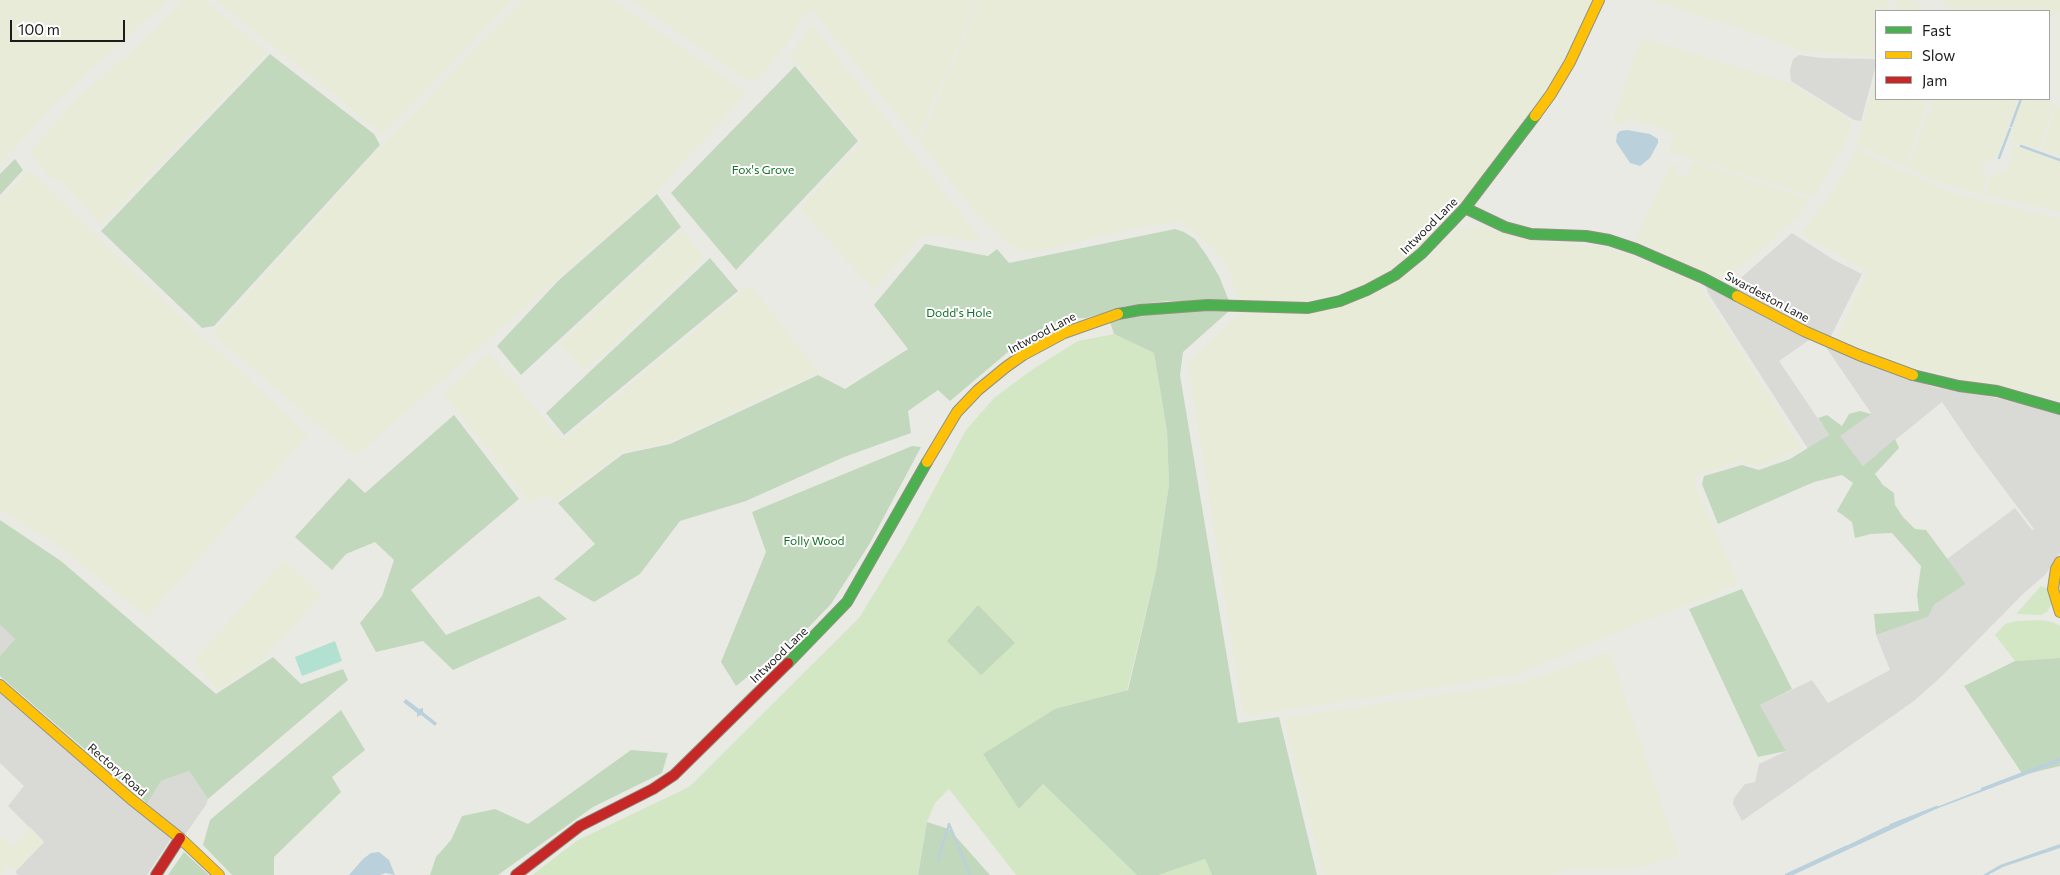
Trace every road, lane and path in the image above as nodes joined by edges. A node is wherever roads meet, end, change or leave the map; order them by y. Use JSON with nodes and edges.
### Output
{"nodes":[{"id":1,"x":1600,"y":0,"type":"edge"},
{"id":2,"x":1465,"y":208,"type":"junction"},
{"id":3,"x":2060,"y":409,"type":"edge"},
{"id":4,"x":2060,"y":562,"type":"edge"},
{"id":5,"x":2060,"y":612,"type":"edge"},
{"id":6,"x":0,"y":685,"type":"edge"},
{"id":7,"x":180,"y":838,"type":"junction"},
{"id":8,"x":156,"y":875,"type":"edge"},
{"id":9,"x":218,"y":875,"type":"edge"},
{"id":10,"x":516,"y":875,"type":"edge"}],
"edges":[{"from":1,"to":2,"type":"street","name":"Intwood Lane"},
{"from":2,"to":3,"type":"street","name":"Swardeston Lane"},
{"from":2,"to":10,"type":"street","name":"Intwood Lane"},
{"from":4,"to":5,"type":"street"},
{"from":6,"to":7,"type":"street","name":"Rectory Road"},
{"from":7,"to":8,"type":"street"},
{"from":7,"to":9,"type":"street","name":"Rectory Road"}]}
